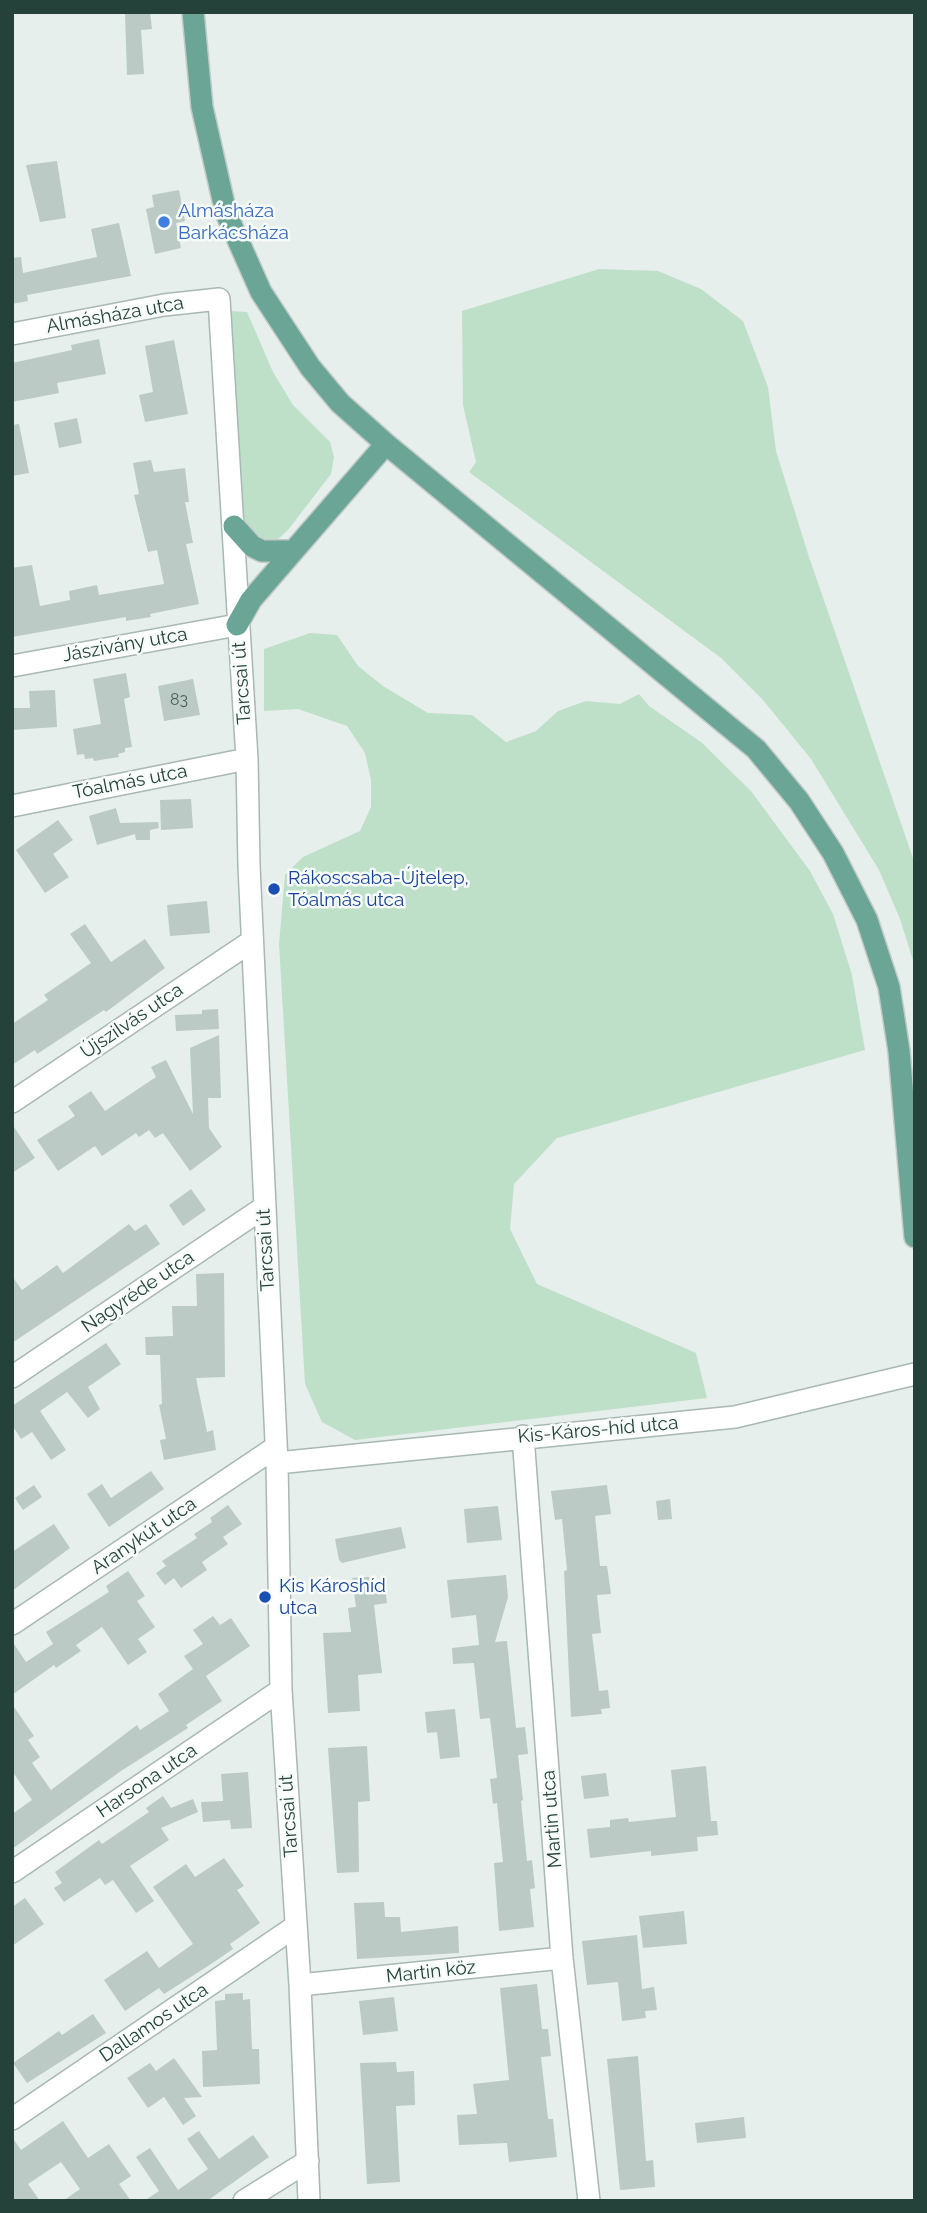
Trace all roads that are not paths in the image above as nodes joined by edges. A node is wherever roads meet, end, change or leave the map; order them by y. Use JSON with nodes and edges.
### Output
{"nodes":[{"id":1,"x":193,"y":12,"type":"edge"},
{"id":2,"x":219,"y":299,"type":"joint"},
{"id":3,"x":12,"y":334,"type":"edge"},
{"id":4,"x":386,"y":444,"type":"junction"},
{"id":5,"x":234,"y":526,"type":"junction"},
{"id":6,"x":293,"y":551,"type":"junction"},
{"id":7,"x":237,"y":625,"type":"junction"},
{"id":8,"x":12,"y":666,"type":"edge"},
{"id":9,"x":247,"y":758,"type":"junction"},
{"id":10,"x":12,"y":806,"type":"edge"},
{"id":11,"x":253,"y":941,"type":"junction"},
{"id":12,"x":12,"y":1102,"type":"edge"},
{"id":13,"x":264,"y":1208,"type":"junction"},
{"id":14,"x":915,"y":1237,"type":"edge"},
{"id":15,"x":915,"y":1374,"type":"edge"},
{"id":16,"x":12,"y":1377,"type":"edge"},
{"id":17,"x":523,"y":1436,"type":"junction"},
{"id":18,"x":276,"y":1455,"type":"junction"},
{"id":19,"x":12,"y":1624,"type":"edge"},
{"id":20,"x":281,"y":1690,"type":"junction"},
{"id":21,"x":12,"y":1872,"type":"edge"},
{"id":22,"x":296,"y":1926,"type":"junction"},
{"id":23,"x":562,"y":1958,"type":"junction"},
{"id":24,"x":300,"y":1985,"type":"junction"},
{"id":25,"x":12,"y":2119,"type":"edge"},
{"id":26,"x":308,"y":2161,"type":"junction"},
{"id":27,"x":244,"y":2201,"type":"edge"},
{"id":28,"x":309,"y":2201,"type":"edge"},
{"id":29,"x":589,"y":2201,"type":"edge"}],
"edges":[{"from":1,"to":4,"type":"main road"},
{"from":2,"to":3,"type":"street","name":"Almásháza utca"},
{"from":2,"to":5,"type":"street","name":"Tarcsai út"},
{"from":4,"to":6,"type":"main road"},
{"from":4,"to":14,"type":"main road"},
{"from":5,"to":6,"type":"main road"},
{"from":5,"to":7,"type":"street","name":"Tarcsai út"},
{"from":6,"to":7,"type":"main road"},
{"from":7,"to":8,"type":"street","name":"Jászivány utca"},
{"from":7,"to":9,"type":"street","name":"Tarcsai út"},
{"from":9,"to":10,"type":"street","name":"Tóalmás utca"},
{"from":9,"to":11,"type":"street","name":"Tarcsai út"},
{"from":11,"to":12,"type":"street","name":"Újszilvás utca"},
{"from":11,"to":13,"type":"street","name":"Tarcsai út"},
{"from":13,"to":16,"type":"street","name":"Nagyréde utca"},
{"from":13,"to":18,"type":"street","name":"Tarcsai út"},
{"from":15,"to":17,"type":"street","name":"Kis-Káros-híd utca"},
{"from":17,"to":18,"type":"street","name":"Kis-Káros-híd utca"},
{"from":17,"to":23,"type":"street","name":"Martin utca"},
{"from":18,"to":19,"type":"street","name":"Aranykút utca"},
{"from":18,"to":20,"type":"street","name":"Tarcsai út"},
{"from":20,"to":21,"type":"street","name":"Harsona utca"},
{"from":20,"to":22,"type":"street","name":"Tarcsai út"},
{"from":22,"to":24,"type":"street","name":"Tarcsai út"},
{"from":22,"to":25,"type":"street","name":"Dallamos utca"},
{"from":23,"to":24,"type":"street","name":"Martin köz"},
{"from":23,"to":29,"type":"street","name":"Martin utca"},
{"from":24,"to":26,"type":"street","name":"Tarcsai út"},
{"from":26,"to":27,"type":"street"},
{"from":26,"to":28,"type":"street","name":"Tarcsai út"}]}
